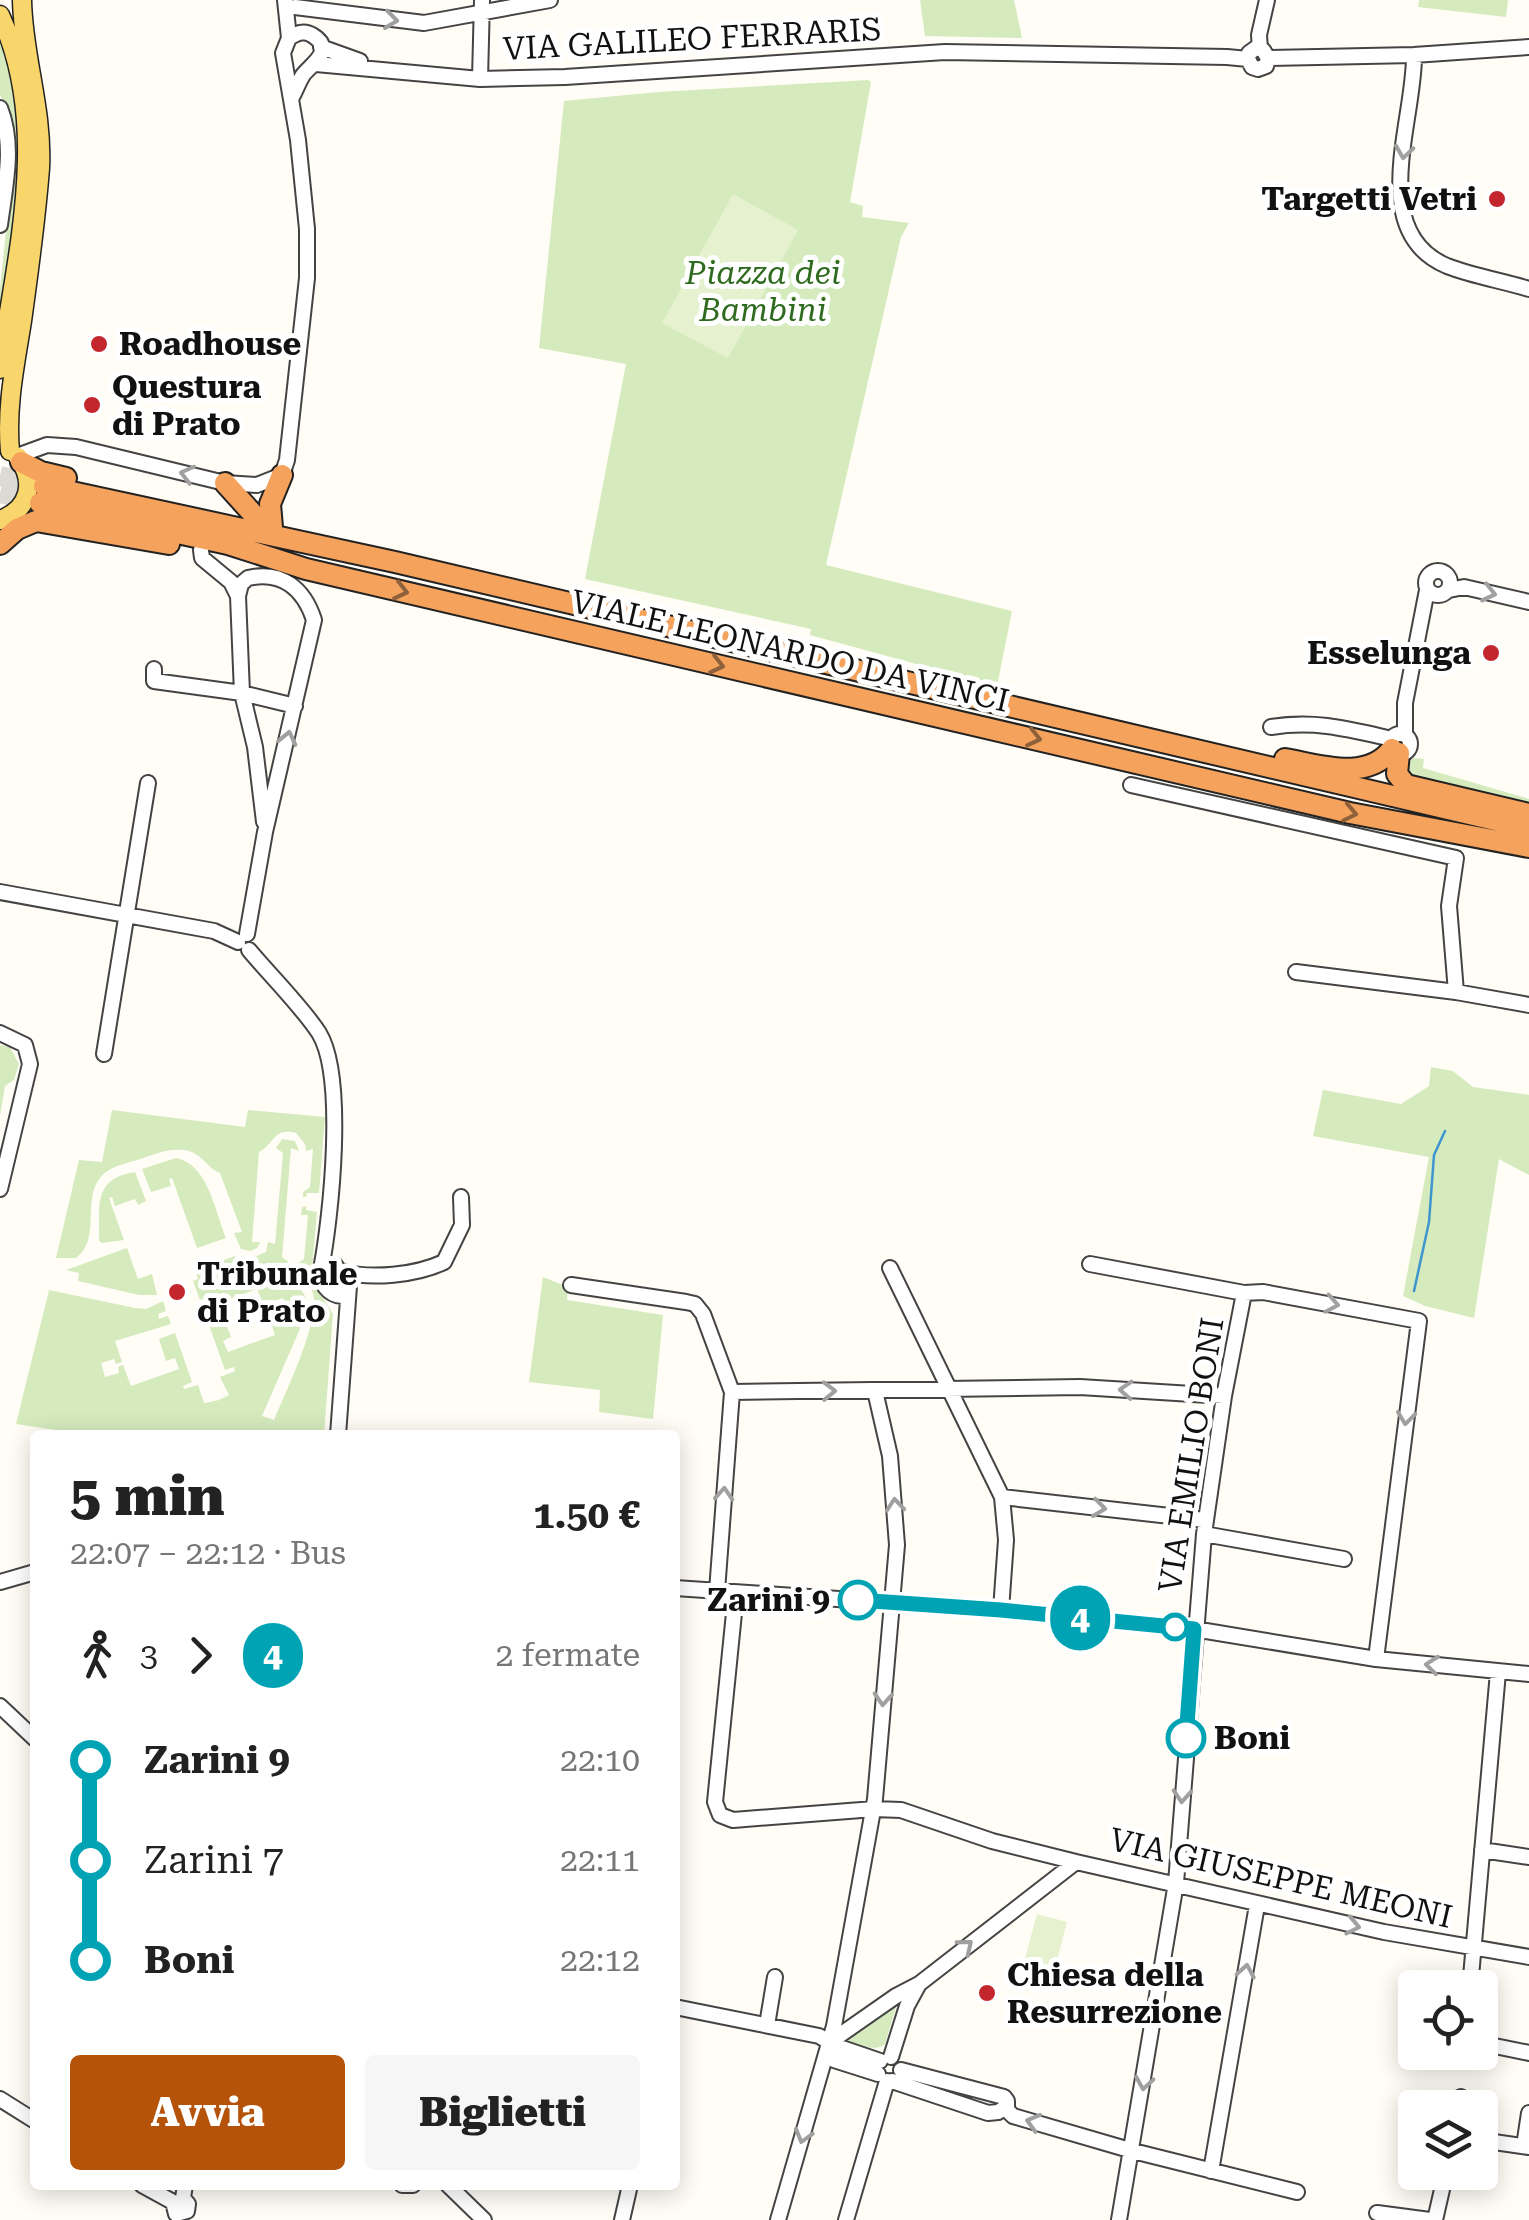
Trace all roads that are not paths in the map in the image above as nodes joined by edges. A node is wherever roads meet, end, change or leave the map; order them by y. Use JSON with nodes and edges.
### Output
{"nodes":[{"id":1,"x":22,"y":0,"type":"edge"},
{"id":2,"x":550,"y":0,"type":"edge"},
{"id":3,"x":1267,"y":0,"type":"edge"},
{"id":4,"x":291,"y":2,"type":"edge"},
{"id":5,"x":482,"y":6,"type":"edge"},
{"id":6,"x":0,"y":16,"type":"edge"},
{"id":7,"x":296,"y":35,"type":"junction"},
{"id":8,"x":1529,"y":47,"type":"edge"},
{"id":9,"x":321,"y":48,"type":"junction"},
{"id":10,"x":1264,"y":54,"type":"junction"},
{"id":11,"x":1414,"y":55,"type":"junction"},
{"id":12,"x":287,"y":63,"type":"junction"},
{"id":13,"x":311,"y":67,"type":"junction"},
{"id":14,"x":379,"y":67,"type":"junction"},
{"id":15,"x":480,"y":78,"type":"junction"},
{"id":16,"x":292,"y":98,"type":"junction"},
{"id":17,"x":0,"y":108,"type":"edge"},
{"id":18,"x":0,"y":225,"type":"edge"},
{"id":19,"x":1529,"y":288,"type":"edge"},
{"id":20,"x":1,"y":359,"type":"edge"},
{"id":21,"x":0,"y":370,"type":"edge"},
{"id":22,"x":12,"y":454,"type":"edge"},
{"id":23,"x":282,"y":475,"type":"junction"},
{"id":24,"x":225,"y":483,"type":"junction"},
{"id":25,"x":4,"y":519,"type":"edge"},
{"id":26,"x":53,"y":524,"type":"junction"},
{"id":27,"x":274,"y":530,"type":"junction"},
{"id":28,"x":0,"y":544,"type":"edge"},
{"id":29,"x":201,"y":550,"type":"junction"},
{"id":30,"x":306,"y":569,"type":"junction"},
{"id":31,"x":238,"y":596,"type":"junction"},
{"id":32,"x":1529,"y":602,"type":"edge"},
{"id":33,"x":154,"y":669,"type":"dead end"},
{"id":34,"x":242,"y":693,"type":"junction"},
{"id":35,"x":295,"y":706,"type":"junction"},
{"id":36,"x":1271,"y":726,"type":"dead end"},
{"id":37,"x":1398,"y":739,"type":"junction"},
{"id":38,"x":1218,"y":756,"type":"junction"},
{"id":39,"x":148,"y":782,"type":"dead end"},
{"id":40,"x":1132,"y":786,"type":"dead end"},
{"id":41,"x":1469,"y":814,"type":"junction"},
{"id":42,"x":1529,"y":817,"type":"edge"},
{"id":43,"x":1427,"y":827,"type":"junction"},
{"id":44,"x":1529,"y":828,"type":"edge"},
{"id":45,"x":265,"y":832,"type":"junction"},
{"id":46,"x":1529,"y":848,"type":"edge"},
{"id":47,"x":1529,"y":858,"type":"edge"},
{"id":48,"x":0,"y":892,"type":"edge"},
{"id":49,"x":125,"y":913,"type":"junction"},
{"id":50,"x":245,"y":942,"type":"junction"},
{"id":51,"x":1296,"y":972,"type":"dead end"},
{"id":52,"x":1456,"y":992,"type":"junction"},
{"id":53,"x":1529,"y":1005,"type":"edge"},
{"id":54,"x":0,"y":1033,"type":"edge"},
{"id":55,"x":104,"y":1054,"type":"dead end"},
{"id":56,"x":0,"y":1190,"type":"edge"},
{"id":57,"x":462,"y":1198,"type":"dead end"},
{"id":58,"x":1090,"y":1264,"type":"dead end"},
{"id":59,"x":332,"y":1268,"type":"junction"},
{"id":60,"x":890,"y":1268,"type":"dead end"},
{"id":61,"x":370,"y":1274,"type":"junction"},
{"id":62,"x":571,"y":1286,"type":"dead end"},
{"id":63,"x":349,"y":1289,"type":"junction"},
{"id":64,"x":330,"y":1293,"type":"junction"},
{"id":65,"x":1244,"y":1294,"type":"junction"},
{"id":66,"x":347,"y":1326,"type":"junction"},
{"id":67,"x":875,"y":1390,"type":"junction"},
{"id":68,"x":950,"y":1390,"type":"junction"},
{"id":69,"x":732,"y":1392,"type":"junction"},
{"id":70,"x":1224,"y":1396,"type":"junction"},
{"id":71,"x":338,"y":1430,"type":"edge"},
{"id":72,"x":1002,"y":1496,"type":"junction"},
{"id":73,"x":1204,"y":1527,"type":"junction"},
{"id":74,"x":1344,"y":1559,"type":"dead end"},
{"id":75,"x":30,"y":1573,"type":"edge"},
{"id":76,"x":0,"y":1582,"type":"edge"},
{"id":77,"x":680,"y":1588,"type":"edge"},
{"id":78,"x":717,"y":1591,"type":"junction"},
{"id":79,"x":736,"y":1593,"type":"junction"},
{"id":80,"x":891,"y":1602,"type":"junction"},
{"id":81,"x":1001,"y":1610,"type":"junction"},
{"id":82,"x":1194,"y":1629,"type":"junction"},
{"id":83,"x":1376,"y":1658,"type":"junction"},
{"id":84,"x":1498,"y":1672,"type":"junction"},
{"id":85,"x":1529,"y":1674,"type":"edge"},
{"id":86,"x":0,"y":1706,"type":"edge"},
{"id":87,"x":30,"y":1735,"type":"edge"},
{"id":88,"x":874,"y":1809,"type":"junction"},
{"id":89,"x":1482,"y":1850,"type":"junction"},
{"id":90,"x":1529,"y":1856,"type":"edge"},
{"id":91,"x":1069,"y":1866,"type":"junction"},
{"id":92,"x":1176,"y":1883,"type":"junction"},
{"id":93,"x":1258,"y":1906,"type":"junction"},
{"id":94,"x":1473,"y":1949,"type":"junction"},
{"id":95,"x":1529,"y":1957,"type":"edge"},
{"id":96,"x":1471,"y":1970,"type":"edge"},
{"id":97,"x":775,"y":1977,"type":"dead end"},
{"id":98,"x":920,"y":1984,"type":"junction"},
{"id":99,"x":680,"y":2008,"type":"edge"},
{"id":100,"x":766,"y":2025,"type":"junction"},
{"id":101,"x":829,"y":2047,"type":"junction"},
{"id":102,"x":1498,"y":2047,"type":"edge"},
{"id":103,"x":1529,"y":2053,"type":"edge"},
{"id":104,"x":888,"y":2071,"type":"junction"},
{"id":105,"x":0,"y":2099,"type":"edge"},
{"id":106,"x":1529,"y":2113,"type":"edge"},
{"id":107,"x":30,"y":2118,"type":"edge"},
{"id":108,"x":1498,"y":2143,"type":"edge"},
{"id":109,"x":1527,"y":2147,"type":"edge"},
{"id":110,"x":1132,"y":2151,"type":"junction"},
{"id":111,"x":1211,"y":2171,"type":"junction"},
{"id":112,"x":151,"y":2190,"type":"edge"},
{"id":113,"x":453,"y":2190,"type":"edge"},
{"id":114,"x":629,"y":2190,"type":"edge"},
{"id":115,"x":1441,"y":2190,"type":"edge"},
{"id":116,"x":1297,"y":2192,"type":"dead end"},
{"id":117,"x":182,"y":2207,"type":"edge"},
{"id":118,"x":1378,"y":2213,"type":"dead end"},
{"id":119,"x":484,"y":2220,"type":"edge"},
{"id":120,"x":622,"y":2220,"type":"edge"},
{"id":121,"x":778,"y":2220,"type":"edge"},
{"id":122,"x":846,"y":2220,"type":"edge"},
{"id":123,"x":1120,"y":2220,"type":"edge"},
{"id":124,"x":1433,"y":2220,"type":"edge"}],
"edges":[{"from":1,"to":22,"type":"main road"},
{"from":2,"to":5,"type":"street"},
{"from":3,"to":10,"type":"street"},
{"from":4,"to":5,"type":"street","one_way":true},
{"from":4,"to":7,"type":"street"},
{"from":5,"to":15,"type":"street"},
{"from":6,"to":20,"type":"main road"},
{"from":7,"to":9,"type":"street"},
{"from":7,"to":12,"type":"street"},
{"from":8,"to":11,"type":"street"},
{"from":9,"to":13,"type":"street"},
{"from":9,"to":14,"type":"street"},
{"from":10,"to":11,"type":"street"},
{"from":10,"to":15,"type":"street","name":"VIA GALILEO FERRARIS"},
{"from":11,"to":19,"type":"street","one_way":true},
{"from":12,"to":13,"type":"street"},
{"from":12,"to":16,"type":"street"},
{"from":13,"to":14,"type":"street"},
{"from":13,"to":16,"type":"street"},
{"from":14,"to":15,"type":"street","name":"VIA GALILEO FERRARIS"},
{"from":16,"to":23,"type":"street"},
{"from":17,"to":18,"type":"street"},
{"from":20,"to":21,"type":"main road"},
{"from":24,"to":22,"type":"street","one_way":true},
{"from":22,"to":25,"type":"main road"},
{"from":22,"to":27,"type":"highway"},
{"from":23,"to":24,"type":"street"},
{"from":23,"to":27,"type":"highway"},
{"from":24,"to":27,"type":"highway"},
{"from":25,"to":26,"type":"highway"},
{"from":26,"to":28,"type":"highway"},
{"from":26,"to":29,"type":"highway"},
{"from":27,"to":30,"type":"highway","name":"VIALE LEONARDO DA VINCI"},
{"from":27,"to":38,"type":"highway","name":"VIALE LEONARDO DA VINCI"},
{"from":29,"to":30,"type":"highway"},
{"from":29,"to":31,"type":"street"},
{"from":30,"to":43,"type":"highway","name":"VIALE LEONARDO DA VINCI","one_way":true},
{"from":31,"to":34,"type":"street"},
{"from":31,"to":35,"type":"street"},
{"from":37,"to":32,"type":"street","one_way":true},
{"from":33,"to":34,"type":"street"},
{"from":34,"to":35,"type":"street"},
{"from":34,"to":45,"type":"street"},
{"from":45,"to":35,"type":"street","one_way":true},
{"from":36,"to":37,"type":"street"},
{"from":37,"to":38,"type":"highway"},
{"from":37,"to":42,"type":"highway"},
{"from":38,"to":41,"type":"highway","name":"VIALE LEONARDO DA VINCI"},
{"from":39,"to":49,"type":"street"},
{"from":40,"to":52,"type":"street"},
{"from":41,"to":42,"type":"highway"},
{"from":41,"to":44,"type":"highway","name":"VIALE LEONARDO DA VINCI"},
{"from":43,"to":46,"type":"highway","name":"VIALE LEONARDO DA VINCI"},
{"from":43,"to":47,"type":"highway"},
{"from":45,"to":50,"type":"street"},
{"from":48,"to":49,"type":"street"},
{"from":49,"to":50,"type":"street"},
{"from":49,"to":55,"type":"street"},
{"from":50,"to":59,"type":"street"},
{"from":51,"to":52,"type":"street"},
{"from":52,"to":53,"type":"street"},
{"from":54,"to":56,"type":"street"},
{"from":57,"to":61,"type":"street"},
{"from":58,"to":65,"type":"street"},
{"from":59,"to":61,"type":"street"},
{"from":59,"to":63,"type":"street"},
{"from":59,"to":64,"type":"street"},
{"from":60,"to":68,"type":"street"},
{"from":61,"to":63,"type":"street"},
{"from":62,"to":69,"type":"street"},
{"from":63,"to":64,"type":"street"},
{"from":63,"to":66,"type":"street"},
{"from":64,"to":66,"type":"street"},
{"from":65,"to":70,"type":"street","name":"VIA EMILIO BONI"},
{"from":65,"to":83,"type":"street","one_way":true},
{"from":66,"to":71,"type":"street"},
{"from":67,"to":68,"type":"street"},
{"from":69,"to":67,"type":"street","one_way":true},
{"from":80,"to":67,"type":"street","one_way":true},
{"from":70,"to":68,"type":"street","one_way":true},
{"from":68,"to":72,"type":"street"},
{"from":78,"to":69,"type":"street","one_way":true},
{"from":70,"to":73,"type":"street","name":"VIA EMILIO BONI"},
{"from":72,"to":73,"type":"street","one_way":true},
{"from":72,"to":81,"type":"street"},
{"from":73,"to":74,"type":"street"},
{"from":73,"to":82,"type":"street","name":"VIA EMILIO BONI"},
{"from":75,"to":76,"type":"street"},
{"from":77,"to":78,"type":"street"},
{"from":78,"to":79,"type":"street"},
{"from":79,"to":80,"type":"street"},
{"from":79,"to":88,"type":"street","name":"VIA GIUSEPPE MEONI"},
{"from":80,"to":81,"type":"street"},
{"from":80,"to":88,"type":"street","one_way":true},
{"from":81,"to":82,"type":"street"},
{"from":82,"to":83,"type":"street"},
{"from":82,"to":92,"type":"street","name":"VIA EMILIO BONI","one_way":true},
{"from":84,"to":83,"type":"street","one_way":true},
{"from":84,"to":85,"type":"street"},
{"from":84,"to":89,"type":"street"},
{"from":86,"to":87,"type":"street"},
{"from":88,"to":91,"type":"street","name":"VIA GIUSEPPE MEONI"},
{"from":88,"to":101,"type":"street"},
{"from":89,"to":90,"type":"street"},
{"from":89,"to":94,"type":"street"},
{"from":91,"to":92,"type":"street","name":"VIA GIUSEPPE MEONI"},
{"from":98,"to":91,"type":"street","one_way":true},
{"from":92,"to":93,"type":"street","name":"VIA GIUSEPPE MEONI"},
{"from":92,"to":110,"type":"street","name":"VIA EMILIO BONI","one_way":true},
{"from":93,"to":94,"type":"street","name":"VIA GIUSEPPE MEONI","one_way":true},
{"from":111,"to":93,"type":"street","one_way":true},
{"from":94,"to":95,"type":"street","name":"VIA GIUSEPPE MEONI"},
{"from":94,"to":96,"type":"street"},
{"from":97,"to":100,"type":"street"},
{"from":98,"to":101,"type":"street"},
{"from":98,"to":104,"type":"street"},
{"from":99,"to":100,"type":"street"},
{"from":100,"to":101,"type":"street"},
{"from":101,"to":104,"type":"street"},
{"from":101,"to":121,"type":"street","one_way":true},
{"from":102,"to":103,"type":"street"},
{"from":110,"to":104,"type":"street","one_way":true},
{"from":104,"to":122,"type":"street"},
{"from":105,"to":107,"type":"street"},
{"from":106,"to":109,"type":"street"},
{"from":108,"to":109,"type":"street"},
{"from":110,"to":111,"type":"street"},
{"from":110,"to":123,"type":"street","name":"VIA EMILIO BONI"},
{"from":111,"to":116,"type":"street"},
{"from":112,"to":117,"type":"street"},
{"from":113,"to":119,"type":"street"},
{"from":114,"to":120,"type":"street"},
{"from":115,"to":124,"type":"street"},
{"from":118,"to":124,"type":"street"}]}
